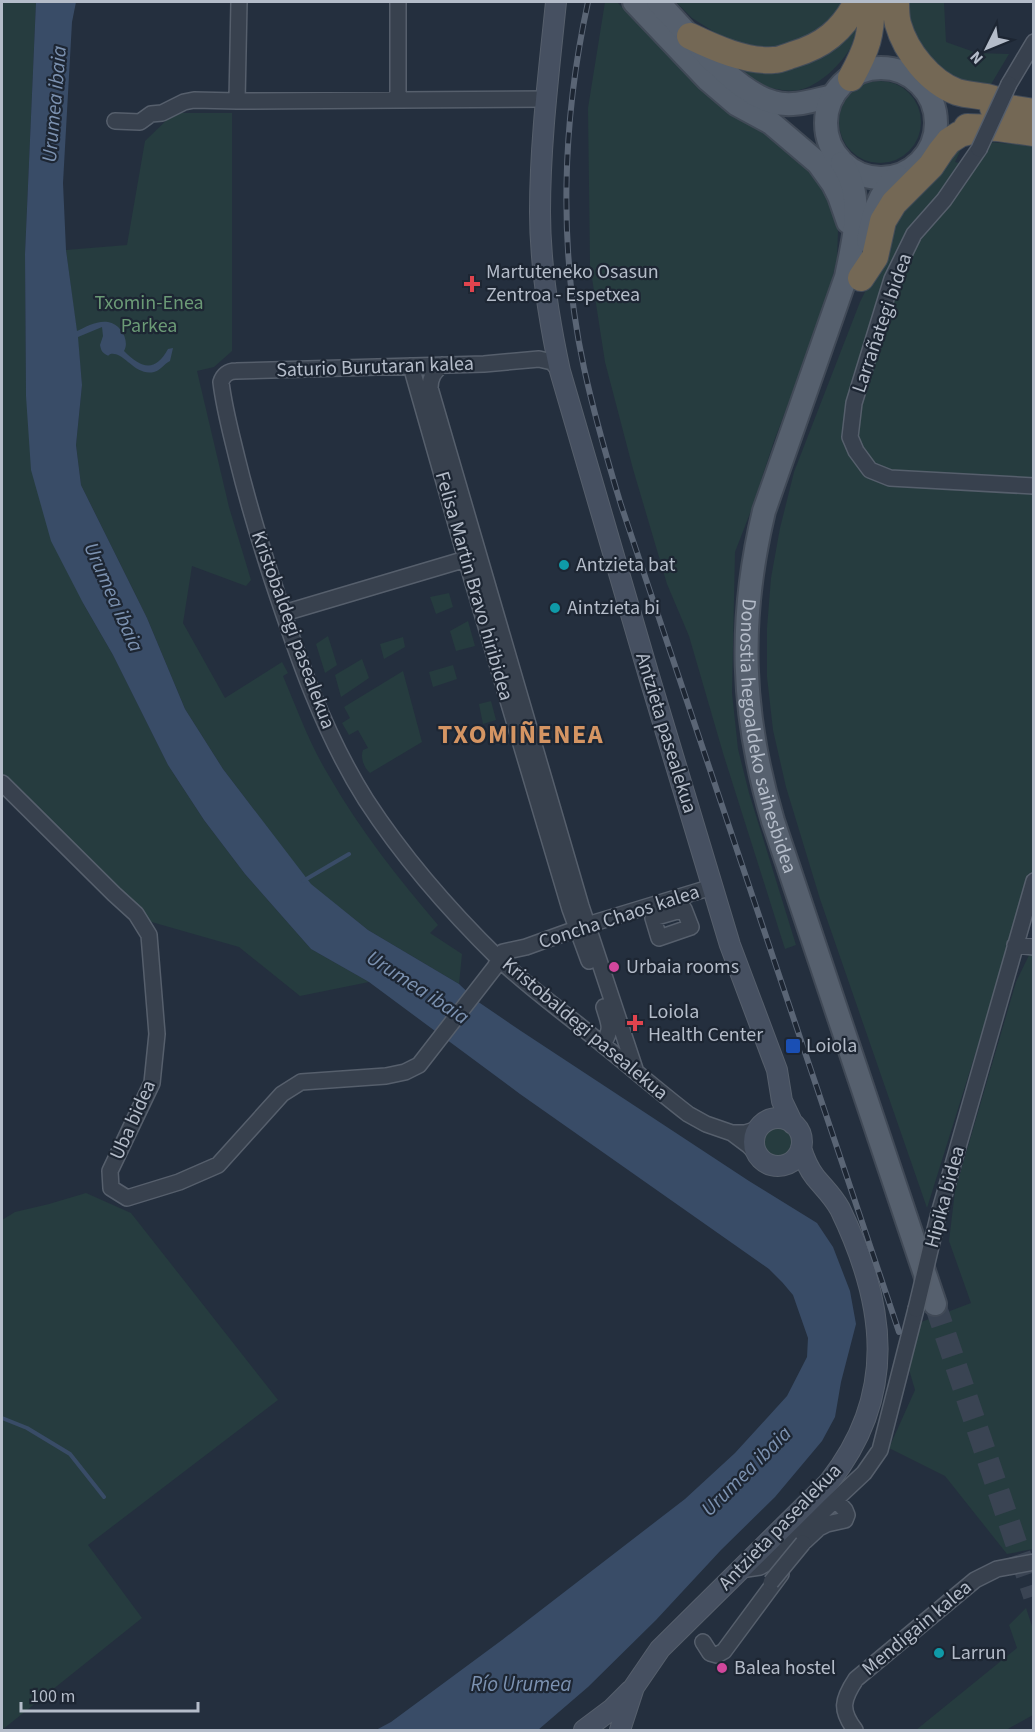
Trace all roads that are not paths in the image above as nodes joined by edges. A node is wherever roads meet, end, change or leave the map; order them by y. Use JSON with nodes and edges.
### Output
{"nodes":[{"id":1,"x":239,"y":2,"type":"edge"},
{"id":2,"x":398,"y":2,"type":"edge"},
{"id":3,"x":556,"y":2,"type":"edge"},
{"id":4,"x":634,"y":2,"type":"edge"},
{"id":5,"x":658,"y":2,"type":"edge"},
{"id":6,"x":857,"y":2,"type":"edge"},
{"id":7,"x":872,"y":2,"type":"edge"},
{"id":8,"x":887,"y":2,"type":"edge"},
{"id":9,"x":896,"y":2,"type":"edge"},
{"id":10,"x":690,"y":36,"type":"junction"},
{"id":11,"x":1034,"y":42,"type":"edge"},
{"id":12,"x":904,"y":74,"type":"junction"},
{"id":13,"x":851,"y":78,"type":"junction"},
{"id":14,"x":927,"y":93,"type":"junction"},
{"id":15,"x":833,"y":96,"type":"junction"},
{"id":16,"x":547,"y":99,"type":"junction"},
{"id":17,"x":398,"y":100,"type":"junction"},
{"id":18,"x":237,"y":101,"type":"junction"},
{"id":19,"x":1017,"y":102,"type":"edge"},
{"id":20,"x":115,"y":121,"type":"dead end"},
{"id":21,"x":771,"y":123,"type":"junction"},
{"id":22,"x":1034,"y":132,"type":"edge"},
{"id":23,"x":981,"y":139,"type":"junction"},
{"id":24,"x":932,"y":144,"type":"junction"},
{"id":25,"x":836,"y":154,"type":"junction"},
{"id":26,"x":897,"y":176,"type":"junction"},
{"id":27,"x":852,"y":249,"type":"junction"},
{"id":28,"x":861,"y":278,"type":"junction"},
{"id":29,"x":554,"y":343,"type":"junction"},
{"id":30,"x":539,"y":359,"type":"junction"},
{"id":31,"x":442,"y":365,"type":"junction"},
{"id":32,"x":411,"y":366,"type":"junction"},
{"id":33,"x":560,"y":371,"type":"junction"},
{"id":34,"x":222,"y":387,"type":"joint"},
{"id":35,"x":1034,"y":486,"type":"edge"},
{"id":36,"x":466,"y":559,"type":"junction"},
{"id":37,"x":284,"y":613,"type":"junction"},
{"id":38,"x":2,"y":783,"type":"edge"},
{"id":39,"x":1034,"y":881,"type":"edge"},
{"id":40,"x":712,"y":887,"type":"junction"},
{"id":41,"x":582,"y":927,"type":"junction"},
{"id":42,"x":1015,"y":945,"type":"junction"},
{"id":43,"x":526,"y":947,"type":"junction"},
{"id":44,"x":1034,"y":947,"type":"edge"},
{"id":45,"x":495,"y":965,"type":"junction"},
{"id":46,"x":521,"y":977,"type":"junction"},
{"id":47,"x":603,"y":1044,"type":"junction"},
{"id":48,"x":636,"y":1072,"type":"junction"},
{"id":49,"x":780,"y":1092,"type":"junction"},
{"id":50,"x":793,"y":1124,"type":"junction"},
{"id":51,"x":762,"y":1125,"type":"junction"},
{"id":52,"x":732,"y":1133,"type":"junction"},
{"id":53,"x":801,"y":1148,"type":"junction"},
{"id":54,"x":758,"y":1155,"type":"junction"},
{"id":55,"x":785,"y":1165,"type":"junction"},
{"id":56,"x":816,"y":1177,"type":"junction"},
{"id":57,"x":933,"y":1305,"type":"junction"},
{"id":58,"x":836,"y":1500,"type":"junction"},
{"id":59,"x":845,"y":1520,"type":"junction"},
{"id":60,"x":811,"y":1535,"type":"junction"},
{"id":61,"x":1034,"y":1562,"type":"edge"},
{"id":62,"x":740,"y":1570,"type":"junction"},
{"id":63,"x":634,"y":1687,"type":"junction"},
{"id":64,"x":586,"y":1729,"type":"edge"},
{"id":65,"x":610,"y":1731,"type":"edge"},
{"id":66,"x":620,"y":1731,"type":"edge"},
{"id":67,"x":855,"y":1731,"type":"edge"}],
"edges":[{"from":1,"to":18,"type":"street"},
{"from":2,"to":17,"type":"street"},
{"from":3,"to":16,"type":"main road","name":"Antzieta pasealekua"},
{"from":4,"to":21,"type":"main road"},
{"from":5,"to":10,"type":"main road"},
{"from":6,"to":10,"type":"highway"},
{"from":7,"to":13,"type":"highway"},
{"from":8,"to":12,"type":"highway"},
{"from":9,"to":19,"type":"highway"},
{"from":10,"to":15,"type":"main road"},
{"from":11,"to":19,"type":"street","name":"Larrañategi bidea"},
{"from":12,"to":13,"type":"main road"},
{"from":12,"to":14,"type":"main road"},
{"from":13,"to":15,"type":"main road"},
{"from":14,"to":19,"type":"highway"},
{"from":14,"to":24,"type":"main road"},
{"from":15,"to":25,"type":"main road"},
{"from":16,"to":17,"type":"street"},
{"from":16,"to":29,"type":"main road","name":"Antzieta pasealekua"},
{"from":17,"to":18,"type":"street"},
{"from":18,"to":20,"type":"street"},
{"from":19,"to":23,"type":"street","name":"Larrañategi bidea","bridge":true},
{"from":21,"to":25,"type":"main road"},
{"from":21,"to":27,"type":"main road"},
{"from":22,"to":23,"type":"highway"},
{"from":23,"to":24,"type":"highway"},
{"from":23,"to":28,"type":"highway"},
{"from":23,"to":35,"type":"street","name":"Larrañategi bidea"},
{"from":24,"to":26,"type":"main road"},
{"from":25,"to":26,"type":"main road"},
{"from":25,"to":27,"type":"main road","name":"Donostia hegoaldeko saihesbidea"},
{"from":26,"to":28,"type":"main road","name":"Donostia hegoaldeko saihesbidea"},
{"from":27,"to":57,"type":"main road","name":"Donostia hegoaldeko saihesbidea"},
{"from":28,"to":57,"type":"main road","name":"Donostia hegoaldeko saihesbidea"},
{"from":29,"to":30,"type":"street"},
{"from":29,"to":33,"type":"main road","name":"Antzieta pasealekua"},
{"from":30,"to":31,"type":"street","name":"Saturio Burutaran kalea"},
{"from":30,"to":33,"type":"street"},
{"from":31,"to":32,"type":"street","name":"Saturio Burutaran kalea"},
{"from":31,"to":41,"type":"street"},
{"from":32,"to":34,"type":"street","name":"Saturio Burutaran kalea"},
{"from":32,"to":36,"type":"street","name":"Felisa Martin Bravo hiribidea"},
{"from":33,"to":40,"type":"main road","name":"Antzieta pasealekua"},
{"from":34,"to":37,"type":"street","name":"Kristobaldegi pasealekua"},
{"from":36,"to":37,"type":"street"},
{"from":36,"to":41,"type":"street","name":"Felisa Martin Bravo hiribidea"},
{"from":37,"to":45,"type":"street","name":"Kristobaldegi pasealekua"},
{"from":38,"to":45,"type":"street","name":"Uba bidea"},
{"from":39,"to":42,"type":"street","name":"Hipika bidea"},
{"from":40,"to":41,"type":"street","name":"Concha Chaos kalea"},
{"from":40,"to":49,"type":"main road","name":"Antzieta pasealekua"},
{"from":41,"to":43,"type":"street","name":"Concha Chaos kalea"},
{"from":41,"to":47,"type":"street","name":"Felisa Martin Bravo hiribidea"},
{"from":41,"to":48,"type":"street"},
{"from":42,"to":44,"type":"street"},
{"from":42,"to":57,"type":"street","name":"Hipika bidea","bridge":true},
{"from":43,"to":45,"type":"street","name":"Concha Chaos kalea"},
{"from":43,"to":46,"type":"street","name":"Concha Chaos kalea"},
{"from":45,"to":46,"type":"street","name":"Kristobaldegi pasealekua"},
{"from":46,"to":47,"type":"street","name":"Kristobaldegi pasealekua"},
{"from":47,"to":48,"type":"street","name":"Kristobaldegi pasealekua"},
{"from":48,"to":52,"type":"street","name":"Kristobaldegi pasealekua"},
{"from":49,"to":50,"type":"main road","name":"Antzieta pasealekua"},
{"from":49,"to":51,"type":"main road"},
{"from":50,"to":51,"type":"main road"},
{"from":50,"to":53,"type":"main road"},
{"from":51,"to":52,"type":"street","name":"Kristobaldegi pasealekua"},
{"from":51,"to":54,"type":"main road"},
{"from":52,"to":54,"type":"street","name":"Kristobaldegi pasealekua"},
{"from":53,"to":55,"type":"main road"},
{"from":53,"to":56,"type":"main road","name":"Antzieta pasealekua"},
{"from":54,"to":55,"type":"main road"},
{"from":55,"to":56,"type":"main road"},
{"from":56,"to":62,"type":"main road","name":"Antzieta pasealekua"},
{"from":57,"to":58,"type":"street","name":"Hipika bidea"},
{"from":58,"to":59,"type":"street"},
{"from":58,"to":62,"type":"street","name":"Hipika bidea"},
{"from":59,"to":60,"type":"street"},
{"from":59,"to":60,"type":"street"},
{"from":60,"to":60,"type":"street","bridge":true},
{"from":61,"to":67,"type":"street","name":"Mendigain kalea"},
{"from":62,"to":63,"type":"main road","name":"Antzieta pasealekua"},
{"from":63,"to":64,"type":"main road"},
{"from":63,"to":66,"type":"main road"},
{"from":64,"to":65,"type":"main road"}]}
